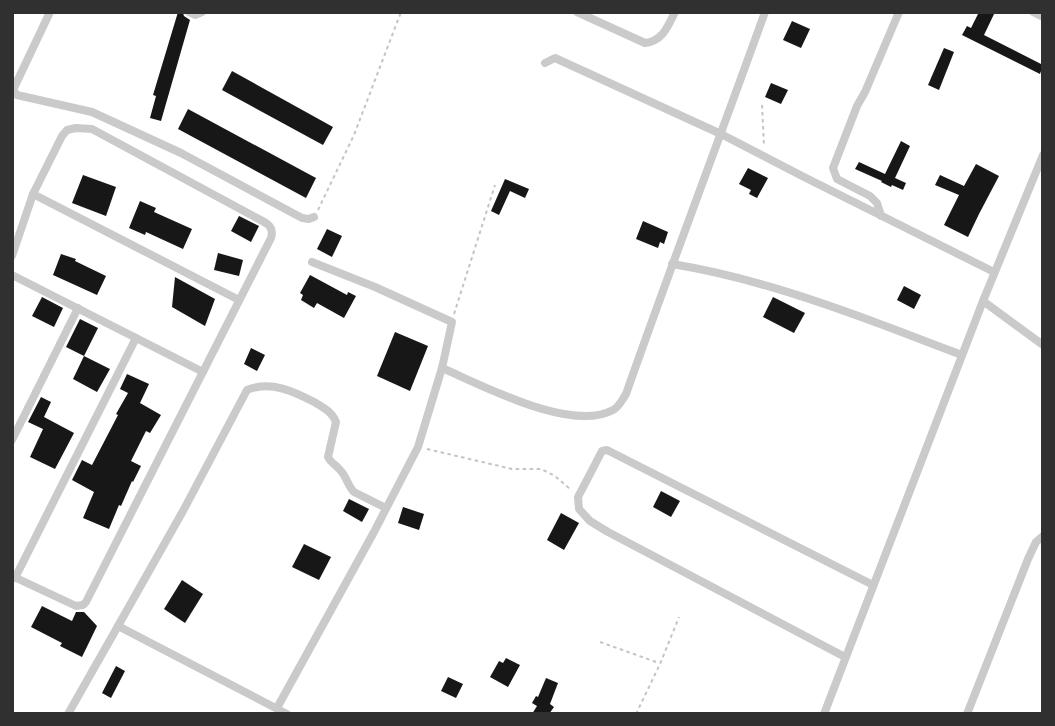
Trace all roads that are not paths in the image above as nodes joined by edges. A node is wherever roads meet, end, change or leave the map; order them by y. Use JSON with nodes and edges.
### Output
{"nodes":[{"id":1,"x":50,"y":12,"type":"edge"},
{"id":2,"x":189,"y":12,"type":"edge"},
{"id":3,"x":202,"y":12,"type":"edge"},
{"id":4,"x":577,"y":12,"type":"edge"},
{"id":5,"x":675,"y":12,"type":"edge"},
{"id":6,"x":765,"y":12,"type":"edge"},
{"id":7,"x":899,"y":12,"type":"edge"},
{"id":8,"x":1033,"y":12,"type":"edge"},
{"id":9,"x":1043,"y":17,"type":"edge"},
{"id":10,"x":545,"y":63,"type":"dead end"},
{"id":11,"x":721,"y":134,"type":"junction"},
{"id":12,"x":1043,"y":155,"type":"edge"},
{"id":13,"x":33,"y":194,"type":"junction"},
{"id":14,"x":881,"y":216,"type":"junction"},
{"id":15,"x":314,"y":217,"type":"road end"},
{"id":16,"x":12,"y":256,"type":"edge"},
{"id":17,"x":312,"y":262,"type":"dead end"},
{"id":18,"x":672,"y":264,"type":"junction"},
{"id":19,"x":994,"y":272,"type":"junction"},
{"id":20,"x":12,"y":275,"type":"edge"},
{"id":21,"x":239,"y":300,"type":"junction"},
{"id":22,"x":983,"y":301,"type":"junction"},
{"id":23,"x":78,"y":308,"type":"junction"},
{"id":24,"x":136,"y":338,"type":"junction"},
{"id":25,"x":1043,"y":345,"type":"edge"},
{"id":26,"x":962,"y":355,"type":"junction"},
{"id":27,"x":442,"y":368,"type":"junction"},
{"id":28,"x":203,"y":372,"type":"junction"},
{"id":29,"x":12,"y":440,"type":"edge"},
{"id":30,"x":386,"y":508,"type":"junction"},
{"id":31,"x":1043,"y":536,"type":"edge"},
{"id":32,"x":14,"y":577,"type":"edge"},
{"id":33,"x":873,"y":584,"type":"junction"},
{"id":34,"x":118,"y":626,"type":"junction"},
{"id":35,"x":845,"y":657,"type":"junction"},
{"id":36,"x":277,"y":708,"type":"junction"},
{"id":37,"x":68,"y":714,"type":"edge"},
{"id":38,"x":287,"y":714,"type":"edge"},
{"id":39,"x":824,"y":714,"type":"edge"},
{"id":40,"x":967,"y":714,"type":"edge"}],
"edges":[{"from":1,"to":15,"type":"street"},
{"from":2,"to":3,"type":"street"},
{"from":4,"to":5,"type":"street"},
{"from":6,"to":11,"type":"street"},
{"from":7,"to":14,"type":"street"},
{"from":8,"to":9,"type":"street"},
{"from":10,"to":11,"type":"street"},
{"from":11,"to":14,"type":"street"},
{"from":11,"to":18,"type":"street"},
{"from":12,"to":19,"type":"street"},
{"from":13,"to":16,"type":"street"},
{"from":13,"to":21,"type":"street"},
{"from":13,"to":21,"type":"street"},
{"from":14,"to":19,"type":"street"},
{"from":17,"to":27,"type":"street"},
{"from":18,"to":26,"type":"street"},
{"from":18,"to":27,"type":"street"},
{"from":19,"to":22,"type":"street"},
{"from":20,"to":23,"type":"street"},
{"from":21,"to":28,"type":"street"},
{"from":22,"to":25,"type":"street"},
{"from":22,"to":26,"type":"street"},
{"from":23,"to":24,"type":"street"},
{"from":23,"to":29,"type":"street"},
{"from":24,"to":28,"type":"street"},
{"from":24,"to":32,"type":"street"},
{"from":26,"to":33,"type":"street"},
{"from":27,"to":30,"type":"street"},
{"from":28,"to":32,"type":"street"},
{"from":30,"to":34,"type":"street"},
{"from":30,"to":36,"type":"street"},
{"from":31,"to":40,"type":"street"},
{"from":33,"to":35,"type":"street"},
{"from":33,"to":35,"type":"street"},
{"from":34,"to":36,"type":"street"},
{"from":34,"to":37,"type":"street"},
{"from":35,"to":39,"type":"street"},
{"from":36,"to":38,"type":"street"}]}
